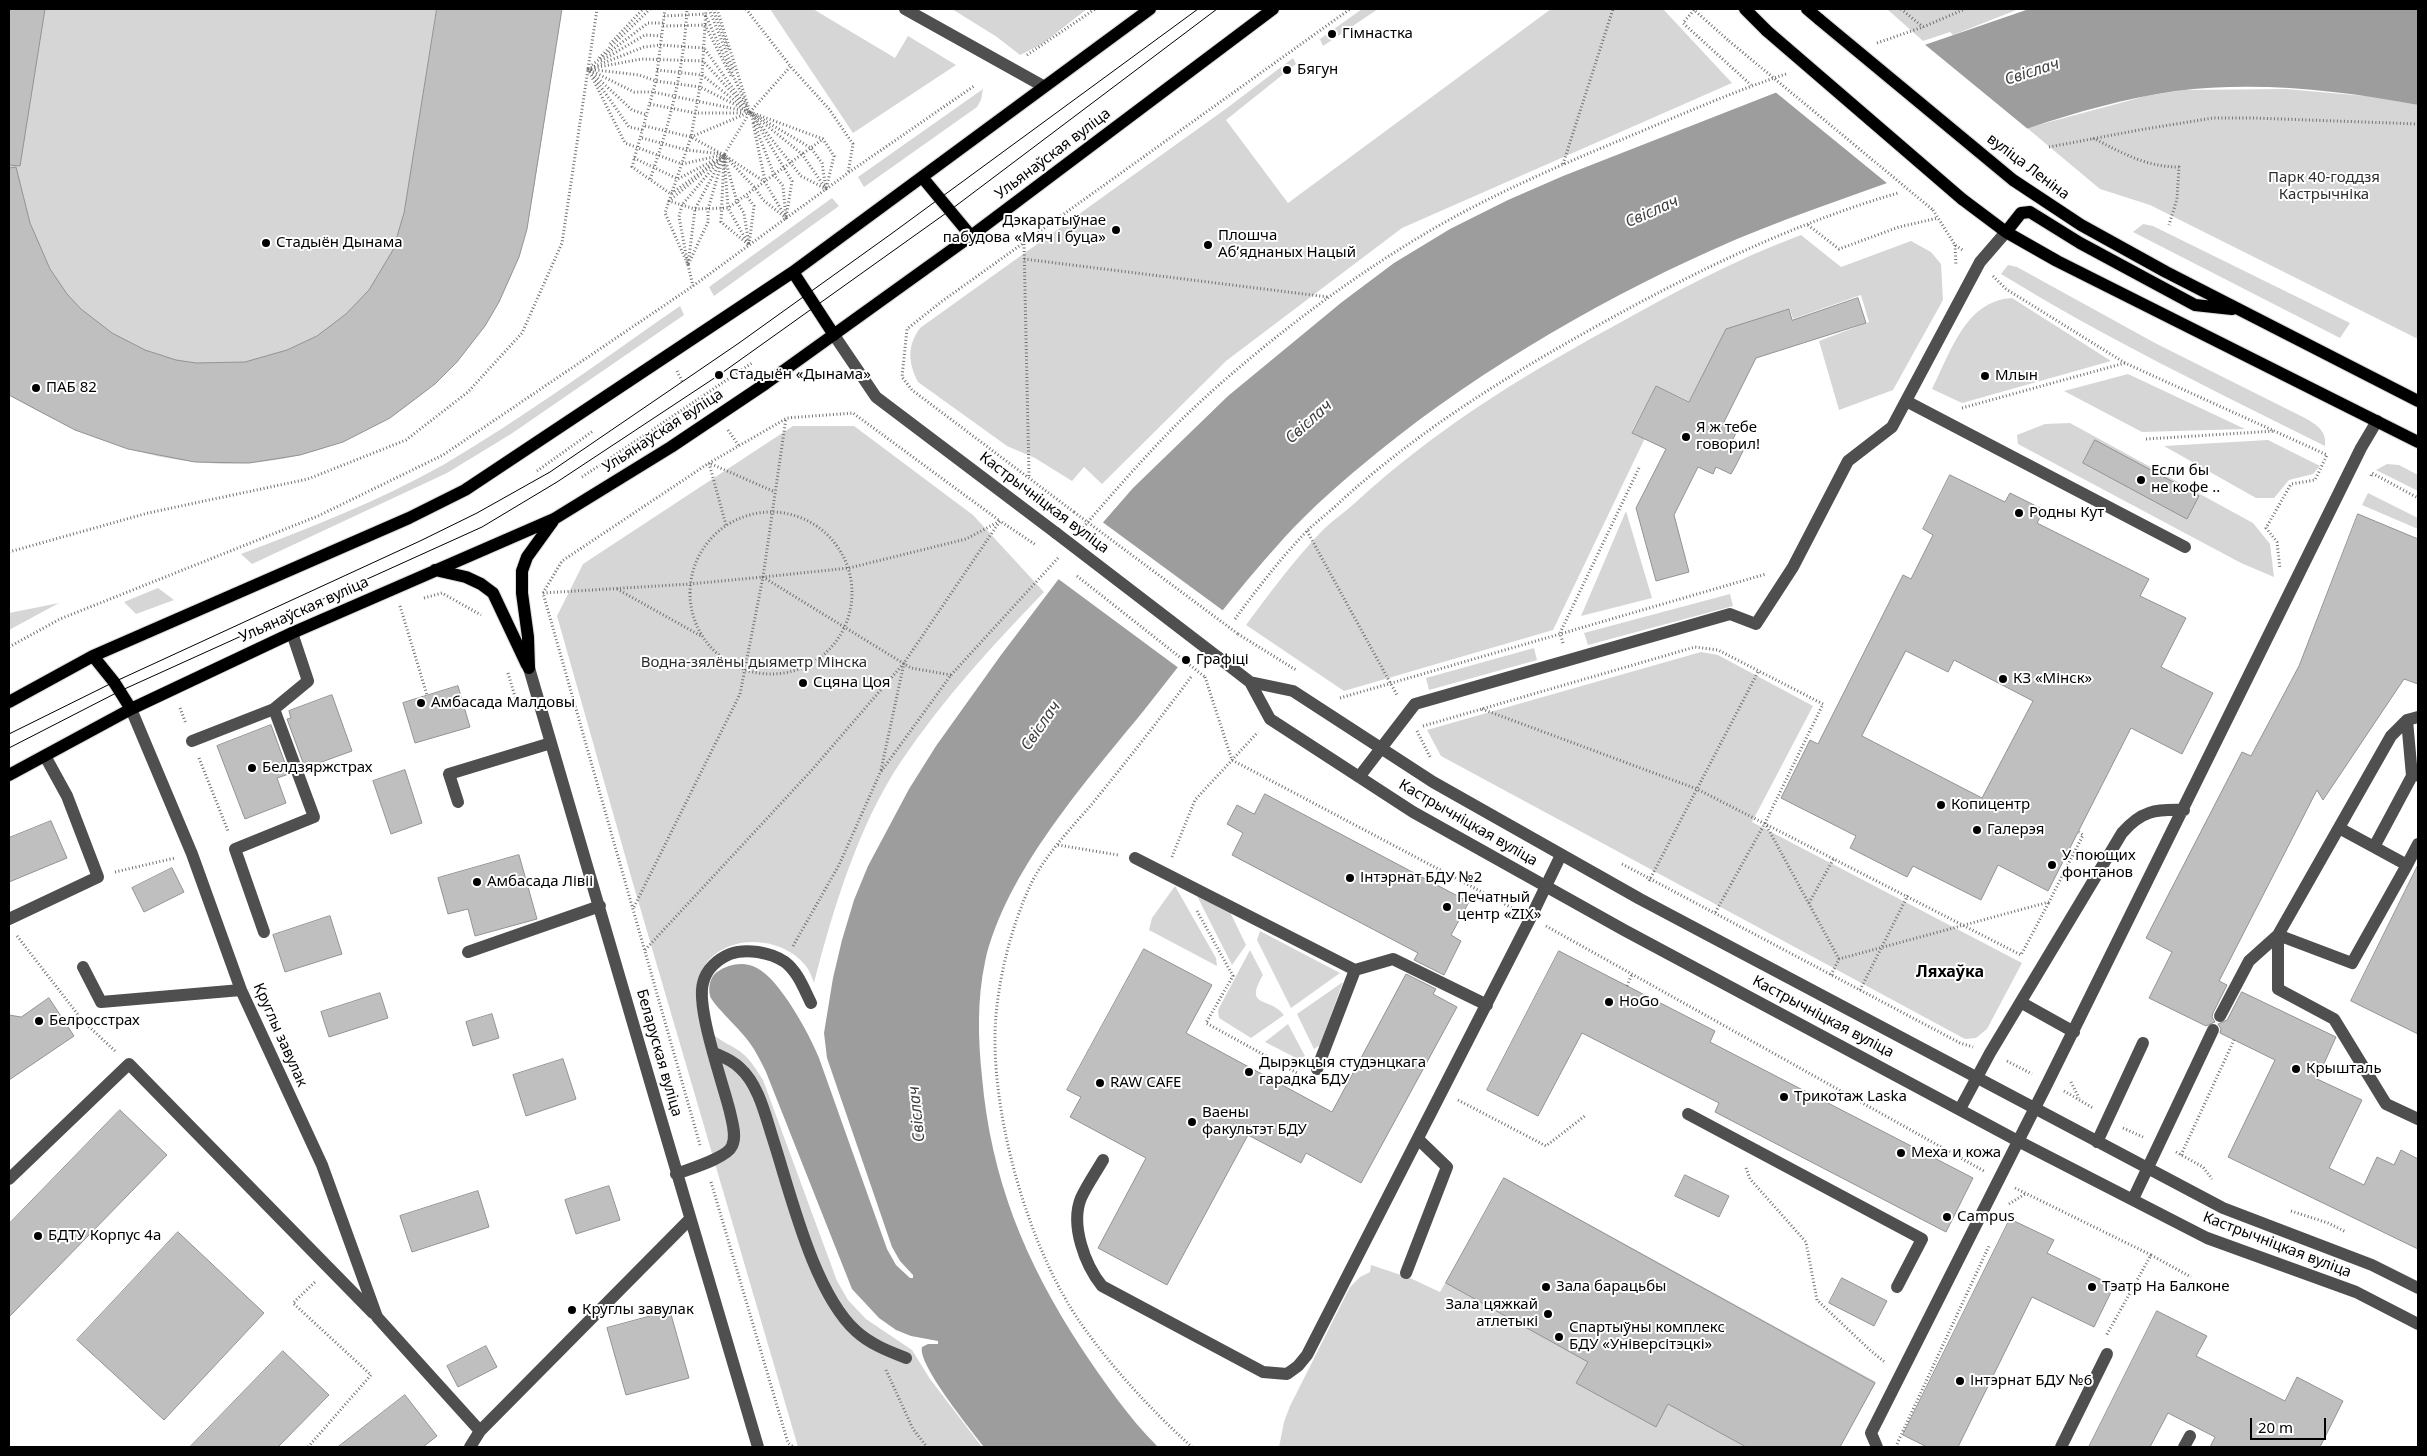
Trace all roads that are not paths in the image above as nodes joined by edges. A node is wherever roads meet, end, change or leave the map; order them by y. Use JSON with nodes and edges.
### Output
{"nodes":[{"id":1,"x":905,"y":9,"type":"edge"},
{"id":2,"x":1150,"y":9,"type":"edge"},
{"id":3,"x":1273,"y":9,"type":"edge"},
{"id":4,"x":1744,"y":9,"type":"edge"},
{"id":5,"x":1807,"y":9,"type":"edge"},
{"id":6,"x":1042,"y":86,"type":"junction"},
{"id":7,"x":922,"y":177,"type":"junction"},
{"id":8,"x":2006,"y":232,"type":"junction"},
{"id":9,"x":971,"y":236,"type":"junction"},
{"id":10,"x":792,"y":272,"type":"junction"},
{"id":11,"x":2239,"y":309,"type":"junction"},
{"id":12,"x":834,"y":335,"type":"junction"},
{"id":13,"x":1906,"y":401,"type":"junction"},
{"id":14,"x":2418,"y":401,"type":"edge"},
{"id":15,"x":2377,"y":421,"type":"junction"},
{"id":16,"x":2418,"y":442,"type":"edge"},
{"id":17,"x":554,"y":519,"type":"junction"},
{"id":18,"x":2184,"y":547,"type":"dead end"},
{"id":19,"x":435,"y":570,"type":"junction"},
{"id":20,"x":292,"y":633,"type":"junction"},
{"id":21,"x":93,"y":656,"type":"junction"},
{"id":22,"x":529,"y":668,"type":"junction"},
{"id":23,"x":1250,"y":682,"type":"junction"},
{"id":24,"x":9,"y":702,"type":"edge"},
{"id":25,"x":131,"y":709,"type":"junction"},
{"id":26,"x":274,"y":709,"type":"junction"},
{"id":27,"x":2413,"y":719,"type":"edge"},
{"id":28,"x":192,"y":741,"type":"road end"},
{"id":29,"x":551,"y":743,"type":"junction"},
{"id":30,"x":1381,"y":749,"type":"junction"},
{"id":31,"x":45,"y":756,"type":"junction"},
{"id":32,"x":9,"y":775,"type":"edge"},
{"id":33,"x":2415,"y":775,"type":"edge"},
{"id":34,"x":1359,"y":777,"type":"junction"},
{"id":35,"x":458,"y":802,"type":"dead end"},
{"id":36,"x":2184,"y":810,"type":"junction"},
{"id":37,"x":2339,"y":828,"type":"junction"},
{"id":38,"x":2418,"y":844,"type":"edge"},
{"id":39,"x":2374,"y":847,"type":"junction"},
{"id":40,"x":1561,"y":855,"type":"junction"},
{"id":41,"x":1135,"y":858,"type":"road end"},
{"id":42,"x":2406,"y":865,"type":"junction"},
{"id":43,"x":1546,"y":886,"type":"junction"},
{"id":44,"x":600,"y":906,"type":"junction"},
{"id":45,"x":9,"y":918,"type":"edge"},
{"id":46,"x":264,"y":932,"type":"dead end"},
{"id":47,"x":2278,"y":934,"type":"junction"},
{"id":48,"x":468,"y":952,"type":"dead end"},
{"id":49,"x":84,"y":967,"type":"dead end"},
{"id":50,"x":1355,"y":970,"type":"junction"},
{"id":51,"x":241,"y":990,"type":"junction"},
{"id":52,"x":811,"y":1003,"type":"dead end"},
{"id":53,"x":2022,"y":1003,"type":"junction"},
{"id":54,"x":1486,"y":1005,"type":"junction"},
{"id":55,"x":2220,"y":1016,"type":"dead end"},
{"id":56,"x":2213,"y":1030,"type":"dead end"},
{"id":57,"x":2074,"y":1032,"type":"junction"},
{"id":58,"x":2143,"y":1043,"type":"dead end"},
{"id":59,"x":714,"y":1053,"type":"junction"},
{"id":60,"x":1317,"y":1069,"type":"road end"},
{"id":61,"x":1976,"y":1078,"type":"junction"},
{"id":62,"x":1960,"y":1109,"type":"junction"},
{"id":63,"x":2035,"y":1109,"type":"junction"},
{"id":64,"x":1688,"y":1114,"type":"dead end"},
{"id":65,"x":2418,"y":1119,"type":"edge"},
{"id":66,"x":1418,"y":1139,"type":"junction"},
{"id":67,"x":2018,"y":1141,"type":"junction"},
{"id":68,"x":2097,"y":1142,"type":"junction"},
{"id":69,"x":1103,"y":1160,"type":"dead end"},
{"id":70,"x":2148,"y":1168,"type":"junction"},
{"id":71,"x":676,"y":1174,"type":"junction"},
{"id":72,"x":9,"y":1179,"type":"edge"},
{"id":73,"x":2133,"y":1199,"type":"junction"},
{"id":74,"x":689,"y":1220,"type":"junction"},
{"id":75,"x":1406,"y":1273,"type":"dead end"},
{"id":76,"x":1897,"y":1287,"type":"dead end"},
{"id":77,"x":2418,"y":1288,"type":"edge"},
{"id":78,"x":377,"y":1317,"type":"junction"},
{"id":79,"x":2418,"y":1324,"type":"edge"},
{"id":80,"x":2107,"y":1354,"type":"dead end"},
{"id":81,"x":906,"y":1358,"type":"dead end"},
{"id":82,"x":480,"y":1431,"type":"junction"},
{"id":83,"x":470,"y":1447,"type":"edge"},
{"id":84,"x":758,"y":1447,"type":"edge"},
{"id":85,"x":1877,"y":1447,"type":"edge"},
{"id":86,"x":2061,"y":1447,"type":"edge"}],
"edges":[{"from":1,"to":6,"type":"street"},
{"from":2,"to":6,"type":"main road"},
{"from":3,"to":9,"type":"main road","name":"Ульянаўская вуліца"},
{"from":4,"to":8,"type":"main road","bridge":true},
{"from":5,"to":11,"type":"main road","name":"вуліца Леніна","bridge":true},
{"from":6,"to":7,"type":"main road"},
{"from":7,"to":9,"type":"main road"},
{"from":7,"to":10,"type":"main road"},
{"from":8,"to":11,"type":"main road","name":"вуліца Леніна"},
{"from":8,"to":13,"type":"street"},
{"from":8,"to":15,"type":"main road"},
{"from":9,"to":12,"type":"main road","name":"Ульянаўская вуліца"},
{"from":10,"to":12,"type":"main road"},
{"from":10,"to":21,"type":"main road"},
{"from":11,"to":14,"type":"main road","name":"вуліца Леніна"},
{"from":12,"to":17,"type":"main road","name":"Ульянаўская вуліца"},
{"from":12,"to":23,"type":"street","name":"Кастрычніцкая вуліца","bridge":true},
{"from":13,"to":18,"type":"street"},
{"from":13,"to":30,"type":"street"},
{"from":15,"to":16,"type":"main road"},
{"from":15,"to":36,"type":"street"},
{"from":17,"to":19,"type":"main road","name":"Ульянаўская вуліца"},
{"from":17,"to":22,"type":"main road"},
{"from":19,"to":20,"type":"main road","name":"Ульянаўская вуліца"},
{"from":19,"to":22,"type":"main road"},
{"from":20,"to":25,"type":"main road","name":"Ульянаўская вуліца"},
{"from":20,"to":26,"type":"street"},
{"from":21,"to":24,"type":"main road"},
{"from":21,"to":25,"type":"main road"},
{"from":22,"to":29,"type":"street","name":"Беларуская вуліца"},
{"from":23,"to":30,"type":"street","name":"Кастрычніцкая вуліца"},
{"from":23,"to":34,"type":"street","name":"Кастрычніцкая вуліца"},
{"from":25,"to":31,"type":"main road","name":"Ульянаўская вуліца"},
{"from":25,"to":51,"type":"street","name":"Круглы завулак"},
{"from":26,"to":28,"type":"street"},
{"from":26,"to":46,"type":"street"},
{"from":27,"to":33,"type":"street"},
{"from":27,"to":37,"type":"street"},
{"from":29,"to":35,"type":"street"},
{"from":29,"to":44,"type":"street","name":"Беларуская вуліца"},
{"from":30,"to":34,"type":"street"},
{"from":30,"to":40,"type":"street","name":"Кастрычніцкая вуліца"},
{"from":31,"to":32,"type":"main road","name":"Ульянаўская вуліца"},
{"from":31,"to":45,"type":"street"},
{"from":33,"to":39,"type":"street"},
{"from":34,"to":43,"type":"street","name":"Кастрычніцкая вуліца"},
{"from":36,"to":53,"type":"street"},
{"from":36,"to":57,"type":"street"},
{"from":37,"to":39,"type":"street"},
{"from":37,"to":47,"type":"street"},
{"from":38,"to":42,"type":"street"},
{"from":39,"to":42,"type":"street"},
{"from":40,"to":43,"type":"street"},
{"from":40,"to":61,"type":"street","name":"Кастрычніцкая вуліца"},
{"from":41,"to":50,"type":"street"},
{"from":42,"to":47,"type":"street"},
{"from":43,"to":54,"type":"street"},
{"from":43,"to":62,"type":"street","name":"Кастрычніцкая вуліца"},
{"from":44,"to":48,"type":"street"},
{"from":44,"to":71,"type":"street","name":"Беларуская вуліца"},
{"from":47,"to":55,"type":"street"},
{"from":47,"to":65,"type":"street"},
{"from":49,"to":51,"type":"street"},
{"from":50,"to":54,"type":"street"},
{"from":50,"to":60,"type":"street"},
{"from":51,"to":78,"type":"street","name":"Круглы завулак"},
{"from":52,"to":59,"type":"street"},
{"from":53,"to":57,"type":"street"},
{"from":53,"to":61,"type":"street"},
{"from":54,"to":66,"type":"street"},
{"from":56,"to":70,"type":"street"},
{"from":57,"to":63,"type":"street"},
{"from":58,"to":68,"type":"street"},
{"from":59,"to":71,"type":"street"},
{"from":59,"to":81,"type":"street"},
{"from":61,"to":62,"type":"street"},
{"from":61,"to":63,"type":"street","name":"Кастрычніцкая вуліца"},
{"from":62,"to":67,"type":"street","name":"Кастрычніцкая вуліца"},
{"from":63,"to":67,"type":"street"},
{"from":63,"to":68,"type":"street","name":"Кастрычніцкая вуліца"},
{"from":64,"to":76,"type":"street"},
{"from":66,"to":69,"type":"street"},
{"from":66,"to":75,"type":"street"},
{"from":67,"to":73,"type":"street","name":"Кастрычніцкая вуліца"},
{"from":67,"to":85,"type":"street"},
{"from":68,"to":70,"type":"street","name":"Кастрычніцкая вуліца"},
{"from":70,"to":73,"type":"street"},
{"from":70,"to":77,"type":"street","name":"Кастрычніцкая вуліца"},
{"from":71,"to":74,"type":"street","name":"Беларуская вуліца"},
{"from":72,"to":78,"type":"street"},
{"from":73,"to":79,"type":"street","name":"Кастрычніцкая вуліца"},
{"from":74,"to":82,"type":"street"},
{"from":74,"to":84,"type":"street","name":"Беларуская вуліца"},
{"from":78,"to":82,"type":"street","name":"Круглы завулак"},
{"from":80,"to":86,"type":"street"},
{"from":82,"to":83,"type":"street"}]}
